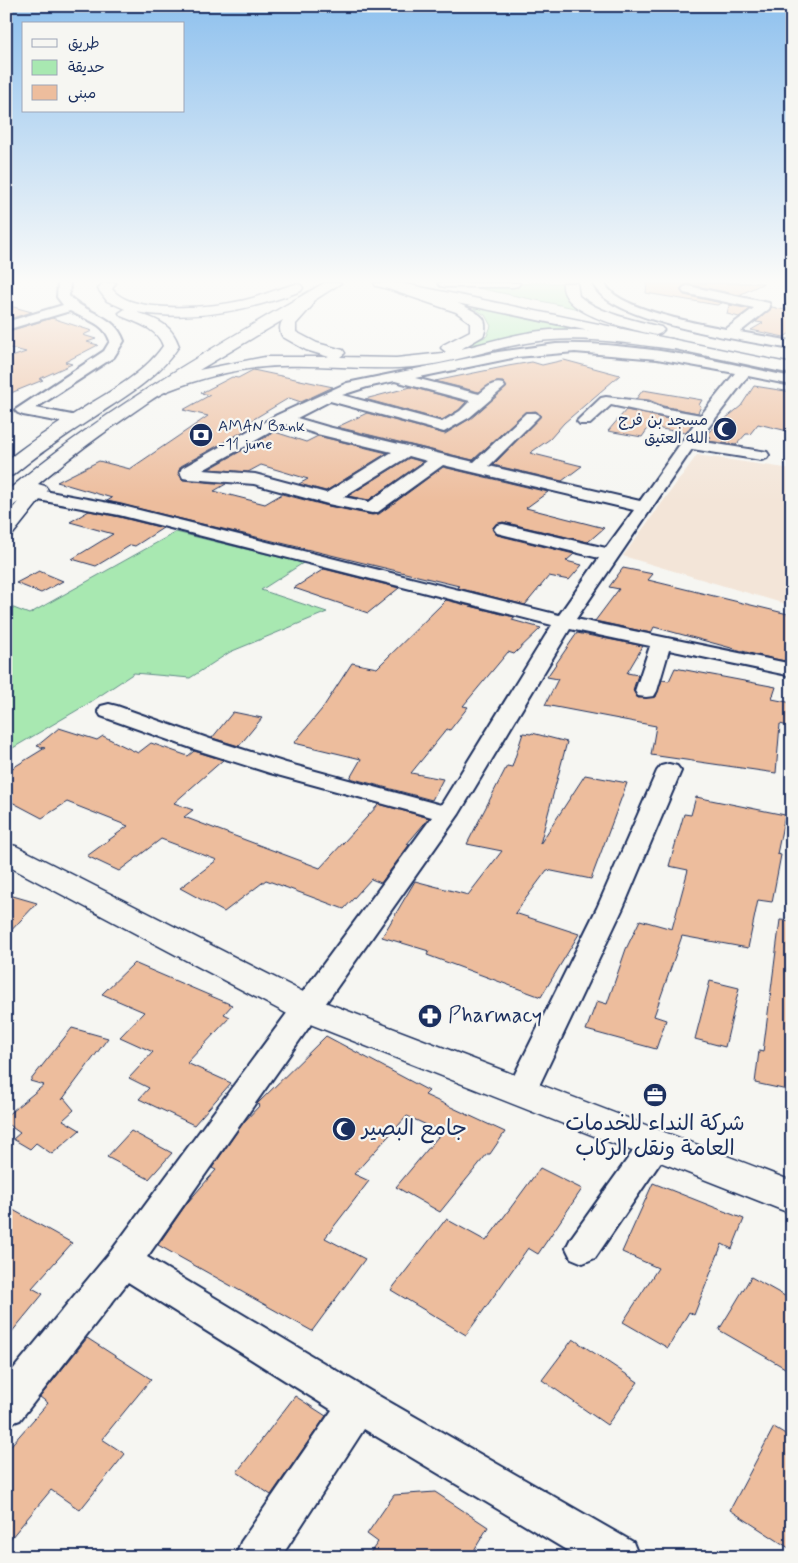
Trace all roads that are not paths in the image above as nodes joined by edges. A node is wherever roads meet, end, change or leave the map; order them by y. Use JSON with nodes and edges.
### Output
{"nodes":[{"id":1,"x":106,"y":356,"type":"edge"},
{"id":2,"x":164,"y":356,"type":"edge"},
{"id":3,"x":185,"y":356,"type":"edge"},
{"id":4,"x":209,"y":356,"type":"edge"},
{"id":5,"x":363,"y":356,"type":"edge"},
{"id":6,"x":408,"y":356,"type":"edge"},
{"id":7,"x":442,"y":356,"type":"edge"},
{"id":8,"x":503,"y":356,"type":"edge"},
{"id":9,"x":668,"y":356,"type":"edge"},
{"id":10,"x":740,"y":356,"type":"edge"},
{"id":11,"x":768,"y":356,"type":"edge"},
{"id":12,"x":792,"y":360,"type":"edge"},
{"id":13,"x":792,"y":369,"type":"edge"},
{"id":14,"x":427,"y":370,"type":"junction"},
{"id":15,"x":208,"y":371,"type":"junction"},
{"id":16,"x":744,"y":371,"type":"junction"},
{"id":17,"x":395,"y":377,"type":"junction"},
{"id":18,"x":792,"y":381,"type":"edge"},
{"id":19,"x":135,"y":383,"type":"junction"},
{"id":20,"x":162,"y":387,"type":"junction"},
{"id":21,"x":498,"y":387,"type":"dead end"},
{"id":22,"x":329,"y":396,"type":"junction"},
{"id":23,"x":481,"y":399,"type":"junction"},
{"id":24,"x":6,"y":403,"type":"edge"},
{"id":25,"x":23,"y":410,"type":"junction"},
{"id":26,"x":531,"y":416,"type":"dead end"},
{"id":27,"x":6,"y":418,"type":"edge"},
{"id":28,"x":282,"y":418,"type":"junction"},
{"id":29,"x":77,"y":420,"type":"junction"},
{"id":30,"x":704,"y":420,"type":"junction"},
{"id":31,"x":585,"y":422,"type":"dead end"},
{"id":32,"x":688,"y":444,"type":"junction"},
{"id":33,"x":78,"y":445,"type":"junction"},
{"id":34,"x":406,"y":451,"type":"junction"},
{"id":35,"x":760,"y":455,"type":"dead end"},
{"id":36,"x":24,"y":456,"type":"junction"},
{"id":37,"x":440,"y":459,"type":"junction"},
{"id":38,"x":6,"y":465,"type":"edge"},
{"id":39,"x":477,"y":468,"type":"junction"},
{"id":40,"x":6,"y":471,"type":"edge"},
{"id":41,"x":34,"y":494,"type":"junction"},
{"id":42,"x":328,"y":499,"type":"junction"},
{"id":43,"x":6,"y":502,"type":"edge"},
{"id":44,"x":644,"y":507,"type":"junction"},
{"id":45,"x":503,"y":529,"type":"dead end"},
{"id":46,"x":6,"y":530,"type":"edge"},
{"id":47,"x":610,"y":555,"type":"junction"},
{"id":48,"x":564,"y":622,"type":"junction"},
{"id":49,"x":661,"y":643,"type":"junction"},
{"id":50,"x":792,"y":670,"type":"edge"},
{"id":51,"x":646,"y":691,"type":"dead end"},
{"id":52,"x":109,"y":711,"type":"dead end"},
{"id":53,"x":669,"y":771,"type":"dead end"},
{"id":54,"x":447,"y":814,"type":"junction"},
{"id":55,"x":6,"y":852,"type":"edge"},
{"id":56,"x":307,"y":1009,"type":"junction"},
{"id":57,"x":521,"y":1092,"type":"junction"},
{"id":58,"x":655,"y":1145,"type":"junction"},
{"id":59,"x":792,"y":1198,"type":"edge"},
{"id":60,"x":582,"y":1248,"type":"dead end"},
{"id":61,"x":124,"y":1262,"type":"junction"},
{"id":62,"x":358,"y":1405,"type":"junction"},
{"id":63,"x":6,"y":1407,"type":"edge"},
{"id":64,"x":256,"y":1557,"type":"edge"},
{"id":65,"x":618,"y":1557,"type":"edge"}],
"edges":[{"from":1,"to":25,"type":"street"},
{"from":2,"to":19,"type":"main road"},
{"from":3,"to":19,"type":"main road"},
{"from":4,"to":20,"type":"main road"},
{"from":5,"to":6,"type":"main road"},
{"from":7,"to":15,"type":"main road"},
{"from":8,"to":14,"type":"street"},
{"from":9,"to":16,"type":"street"},
{"from":10,"to":13,"type":"main road"},
{"from":11,"to":12,"type":"main road"},
{"from":14,"to":15,"type":"street"},
{"from":14,"to":17,"type":"street"},
{"from":15,"to":20,"type":"main road"},
{"from":16,"to":18,"type":"street"},
{"from":16,"to":30,"type":"street"},
{"from":17,"to":22,"type":"street"},
{"from":17,"to":23,"type":"street"},
{"from":19,"to":29,"type":"main road"},
{"from":20,"to":33,"type":"main road"},
{"from":21,"to":23,"type":"street"},
{"from":22,"to":23,"type":"street"},
{"from":22,"to":28,"type":"street"},
{"from":24,"to":25,"type":"street"},
{"from":25,"to":27,"type":"street"},
{"from":25,"to":29,"type":"street"},
{"from":26,"to":39,"type":"street"},
{"from":28,"to":34,"type":"street"},
{"from":28,"to":42,"type":"street"},
{"from":29,"to":36,"type":"main road"},
{"from":30,"to":31,"type":"street"},
{"from":30,"to":32,"type":"street"},
{"from":32,"to":35,"type":"street"},
{"from":32,"to":44,"type":"street"},
{"from":33,"to":41,"type":"main road"},
{"from":33,"to":43,"type":"main road"},
{"from":34,"to":37,"type":"street"},
{"from":34,"to":42,"type":"street"},
{"from":36,"to":38,"type":"main road"},
{"from":36,"to":40,"type":"main road"},
{"from":37,"to":39,"type":"street"},
{"from":37,"to":42,"type":"street"},
{"from":39,"to":44,"type":"street"},
{"from":41,"to":46,"type":"main road"},
{"from":41,"to":48,"type":"street"},
{"from":44,"to":47,"type":"street"},
{"from":45,"to":47,"type":"street"},
{"from":47,"to":48,"type":"street"},
{"from":48,"to":49,"type":"street"},
{"from":48,"to":54,"type":"street"},
{"from":49,"to":50,"type":"street"},
{"from":49,"to":51,"type":"street"},
{"from":52,"to":54,"type":"street"},
{"from":53,"to":57,"type":"street"},
{"from":54,"to":56,"type":"street"},
{"from":55,"to":56,"type":"main road"},
{"from":56,"to":57,"type":"main road"},
{"from":56,"to":61,"type":"street"},
{"from":57,"to":58,"type":"main road"},
{"from":58,"to":59,"type":"main road"},
{"from":58,"to":60,"type":"street"},
{"from":61,"to":62,"type":"street"},
{"from":61,"to":63,"type":"street"},
{"from":62,"to":64,"type":"street"},
{"from":62,"to":65,"type":"street"}]}
